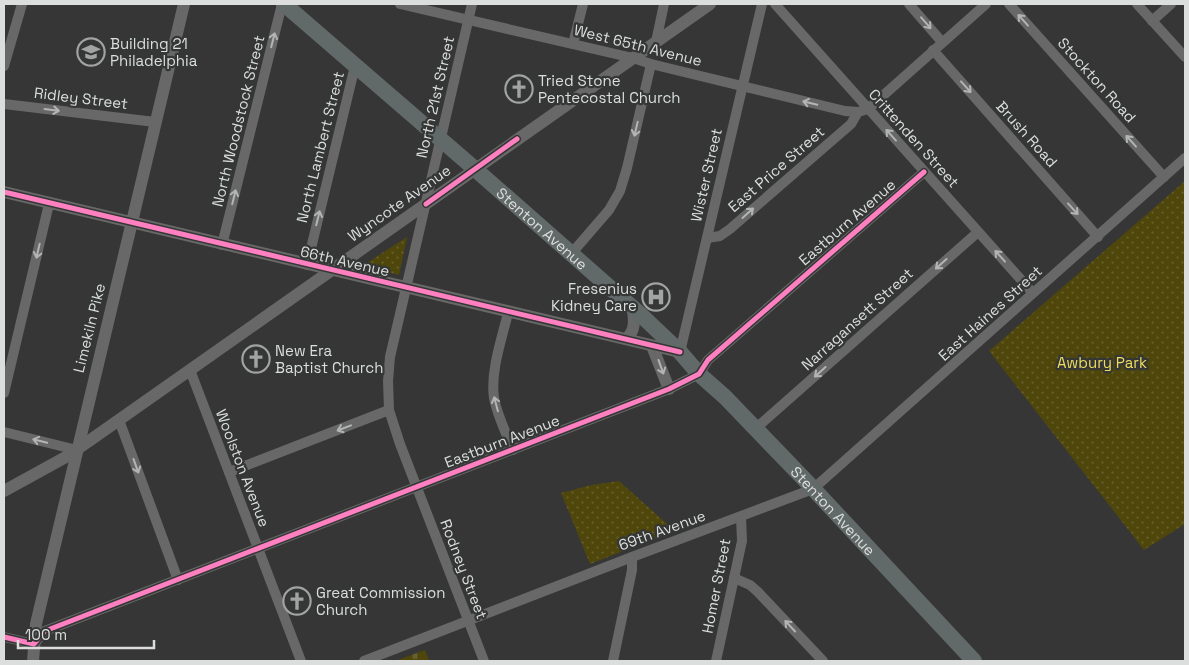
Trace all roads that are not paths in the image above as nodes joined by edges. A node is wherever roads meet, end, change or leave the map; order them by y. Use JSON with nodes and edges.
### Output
{"nodes":[{"id":1,"x":22,"y":4,"type":"edge"},
{"id":2,"x":184,"y":4,"type":"edge"},
{"id":3,"x":283,"y":4,"type":"edge"},
{"id":4,"x":400,"y":4,"type":"edge"},
{"id":5,"x":472,"y":4,"type":"edge"},
{"id":6,"x":583,"y":4,"type":"edge"},
{"id":7,"x":664,"y":4,"type":"edge"},
{"id":8,"x":710,"y":4,"type":"edge"},
{"id":9,"x":762,"y":4,"type":"edge"},
{"id":10,"x":774,"y":4,"type":"edge"},
{"id":11,"x":909,"y":4,"type":"edge"},
{"id":12,"x":986,"y":4,"type":"edge"},
{"id":13,"x":1008,"y":4,"type":"edge"},
{"id":14,"x":1170,"y":4,"type":"edge"},
{"id":15,"x":1143,"y":6,"type":"edge"},
{"id":16,"x":468,"y":20,"type":"junction"},
{"id":17,"x":1152,"y":20,"type":"junction"},
{"id":18,"x":656,"y":42,"type":"junction"},
{"id":19,"x":942,"y":42,"type":"junction"},
{"id":20,"x":573,"y":44,"type":"junction"},
{"id":21,"x":933,"y":50,"type":"junction"},
{"id":22,"x":1185,"y":57,"type":"edge"},
{"id":23,"x":634,"y":58,"type":"junction"},
{"id":24,"x":651,"y":64,"type":"junction"},
{"id":25,"x":4,"y":66,"type":"edge"},
{"id":26,"x":355,"y":66,"type":"junction"},
{"id":27,"x":742,"y":86,"type":"junction"},
{"id":28,"x":4,"y":104,"type":"edge"},
{"id":29,"x":863,"y":110,"type":"junction"},
{"id":30,"x":155,"y":122,"type":"junction"},
{"id":31,"x":440,"y":139,"type":"junction"},
{"id":32,"x":1185,"y":158,"type":"edge"},
{"id":33,"x":475,"y":169,"type":"junction"},
{"id":34,"x":924,"y":172,"type":"junction"},
{"id":35,"x":1164,"y":177,"type":"junction"},
{"id":36,"x":4,"y":192,"type":"edge"},
{"id":37,"x":49,"y":204,"type":"junction"},
{"id":38,"x":426,"y":204,"type":"junction"},
{"id":39,"x":131,"y":224,"type":"junction"},
{"id":40,"x":978,"y":232,"type":"junction"},
{"id":41,"x":1098,"y":237,"type":"junction"},
{"id":42,"x":707,"y":238,"type":"junction"},
{"id":43,"x":222,"y":245,"type":"junction"},
{"id":44,"x":571,"y":254,"type":"junction"},
{"id":45,"x":307,"y":265,"type":"junction"},
{"id":46,"x":330,"y":271,"type":"junction"},
{"id":47,"x":407,"y":288,"type":"junction"},
{"id":48,"x":1032,"y":292,"type":"junction"},
{"id":49,"x":633,"y":308,"type":"junction"},
{"id":50,"x":508,"y":313,"type":"junction"},
{"id":51,"x":626,"y":339,"type":"junction"},
{"id":52,"x":652,"y":346,"type":"junction"},
{"id":53,"x":680,"y":352,"type":"junction"},
{"id":54,"x":190,"y":370,"type":"junction"},
{"id":55,"x":699,"y":374,"type":"junction"},
{"id":56,"x":669,"y":389,"type":"junction"},
{"id":57,"x":4,"y":393,"type":"edge"},
{"id":58,"x":389,"y":410,"type":"junction"},
{"id":59,"x":119,"y":420,"type":"junction"},
{"id":60,"x":755,"y":429,"type":"junction"},
{"id":61,"x":4,"y":432,"type":"edge"},
{"id":62,"x":77,"y":450,"type":"junction"},
{"id":63,"x":513,"y":450,"type":"junction"},
{"id":64,"x":229,"y":472,"type":"junction"},
{"id":65,"x":416,"y":488,"type":"junction"},
{"id":66,"x":813,"y":489,"type":"junction"},
{"id":67,"x":4,"y":491,"type":"edge"},
{"id":68,"x":741,"y":517,"type":"junction"},
{"id":69,"x":258,"y":548,"type":"junction"},
{"id":70,"x":632,"y":557,"type":"junction"},
{"id":71,"x":734,"y":578,"type":"junction"},
{"id":72,"x":178,"y":580,"type":"junction"},
{"id":73,"x":468,"y":621,"type":"junction"},
{"id":74,"x":4,"y":637,"type":"edge"},
{"id":75,"x":34,"y":644,"type":"junction"},
{"id":76,"x":33,"y":661,"type":"edge"},
{"id":77,"x":301,"y":661,"type":"edge"},
{"id":78,"x":364,"y":661,"type":"edge"},
{"id":79,"x":484,"y":661,"type":"edge"},
{"id":80,"x":612,"y":661,"type":"edge"},
{"id":81,"x":716,"y":661,"type":"edge"},
{"id":82,"x":823,"y":661,"type":"edge"},
{"id":83,"x":974,"y":661,"type":"edge"}],
"edges":[{"from":1,"to":25,"type":"street"},
{"from":2,"to":30,"type":"street","name":"Limekiln Pike"},
{"from":3,"to":26,"type":"main road","name":"Stenton Avenue"},
{"from":43,"to":3,"type":"street","name":"North Woodstock Street","one_way":true},
{"from":4,"to":16,"type":"street","name":"West 65th Avenue"},
{"from":5,"to":16,"type":"street","name":"North 21st Street"},
{"from":6,"to":20,"type":"street"},
{"from":7,"to":18,"type":"street"},
{"from":8,"to":18,"type":"street","name":"Wyncote Avenue"},
{"from":9,"to":27,"type":"street","name":"Wister Street"},
{"from":10,"to":29,"type":"street","name":"Crittenden Street"},
{"from":11,"to":19,"type":"street","one_way":true},
{"from":12,"to":19,"type":"street","name":"East Price Street"},
{"from":35,"to":13,"type":"street","name":"Stockton Road","one_way":true},
{"from":14,"to":17,"type":"street"},
{"from":15,"to":17,"type":"street"},
{"from":16,"to":20,"type":"street","name":"West 65th Avenue"},
{"from":16,"to":31,"type":"street","name":"North 21st Street"},
{"from":17,"to":22,"type":"street"},
{"from":18,"to":23,"type":"street","name":"Wyncote Avenue"},
{"from":19,"to":21,"type":"street","name":"East Price Street"},
{"from":20,"to":23,"type":"street","name":"West 65th Avenue"},
{"from":21,"to":29,"type":"street","name":"East Price Street"},
{"from":21,"to":41,"type":"street","name":"Brush Road","one_way":true},
{"from":23,"to":24,"type":"street","name":"West 65th Avenue"},
{"from":23,"to":33,"type":"street","name":"Wyncote Avenue"},
{"from":24,"to":27,"type":"street","name":"West 65th Avenue"},
{"from":24,"to":44,"type":"street","one_way":true},
{"from":26,"to":31,"type":"main road","name":"Stenton Avenue"},
{"from":45,"to":26,"type":"street","name":"North Lambert Street","one_way":true},
{"from":29,"to":27,"type":"street","name":"West 65th Avenue","one_way":true},
{"from":27,"to":42,"type":"street","name":"Wister Street"},
{"from":28,"to":30,"type":"street","name":"Ridley Street","one_way":true},
{"from":34,"to":29,"type":"street","name":"Crittenden Street","one_way":true},
{"from":42,"to":29,"type":"street","name":"East Price Street","one_way":true},
{"from":30,"to":39,"type":"street","name":"Limekiln Pike"},
{"from":31,"to":33,"type":"main road","name":"Stenton Avenue"},
{"from":31,"to":38,"type":"street","name":"North 21st Street"},
{"from":32,"to":35,"type":"street","name":"East Haines Street"},
{"from":33,"to":38,"type":"street","name":"Wyncote Avenue"},
{"from":33,"to":44,"type":"main road","name":"Stenton Avenue"},
{"from":34,"to":40,"type":"street","name":"Crittenden Street"},
{"from":34,"to":55,"type":"street","name":"Eastburn Avenue"},
{"from":35,"to":41,"type":"street","name":"East Haines Street"},
{"from":36,"to":37,"type":"street","name":"66th Avenue"},
{"from":37,"to":39,"type":"street","name":"66th Avenue"},
{"from":37,"to":57,"type":"street","one_way":true},
{"from":38,"to":46,"type":"street","name":"Wyncote Avenue"},
{"from":38,"to":47,"type":"street","name":"North 21st Street"},
{"from":39,"to":43,"type":"street","name":"66th Avenue"},
{"from":39,"to":62,"type":"street","name":"Limekiln Pike"},
{"from":48,"to":40,"type":"street","name":"Crittenden Street","one_way":true},
{"from":40,"to":60,"type":"street","name":"Narragansett Street","one_way":true},
{"from":41,"to":48,"type":"street","name":"East Haines Street"},
{"from":42,"to":53,"type":"street","name":"Wister Street"},
{"from":43,"to":45,"type":"street","name":"66th Avenue"},
{"from":44,"to":49,"type":"main road","name":"Stenton Avenue"},
{"from":45,"to":46,"type":"street","name":"66th Avenue"},
{"from":46,"to":47,"type":"street","name":"66th Avenue"},
{"from":46,"to":54,"type":"street","name":"Wyncote Avenue"},
{"from":47,"to":50,"type":"street","name":"66th Avenue"},
{"from":47,"to":58,"type":"street","name":"North 21st Street"},
{"from":48,"to":66,"type":"street","name":"East Haines Street"},
{"from":49,"to":51,"type":"street"},
{"from":49,"to":53,"type":"main road","name":"Stenton Avenue"},
{"from":50,"to":51,"type":"street","name":"66th Avenue"},
{"from":63,"to":50,"type":"street","one_way":true},
{"from":51,"to":52,"type":"street","name":"66th Avenue"},
{"from":52,"to":53,"type":"street","name":"66th Avenue"},
{"from":52,"to":56,"type":"street","one_way":true},
{"from":53,"to":55,"type":"main road","name":"Stenton Avenue"},
{"from":54,"to":59,"type":"street","name":"Wyncote Avenue"},
{"from":54,"to":64,"type":"street","name":"Woolston Avenue"},
{"from":55,"to":56,"type":"street","name":"Eastburn Avenue"},
{"from":55,"to":60,"type":"main road","name":"Stenton Avenue"},
{"from":56,"to":63,"type":"street","name":"Eastburn Avenue"},
{"from":58,"to":64,"type":"street","one_way":true},
{"from":58,"to":65,"type":"street","name":"North 21st Street"},
{"from":59,"to":62,"type":"street","name":"Wyncote Avenue"},
{"from":59,"to":72,"type":"street","one_way":true},
{"from":60,"to":66,"type":"main road","name":"Stenton Avenue"},
{"from":62,"to":61,"type":"street","one_way":true},
{"from":62,"to":67,"type":"street","name":"Wyncote Avenue"},
{"from":62,"to":75,"type":"street","name":"Limekiln Pike"},
{"from":63,"to":65,"type":"street","name":"Eastburn Avenue"},
{"from":64,"to":69,"type":"street","name":"Woolston Avenue"},
{"from":65,"to":69,"type":"street","name":"Eastburn Avenue"},
{"from":65,"to":73,"type":"street","name":"Rodney Street"},
{"from":66,"to":68,"type":"street","name":"69th Avenue"},
{"from":66,"to":83,"type":"main road","name":"Stenton Avenue"},
{"from":68,"to":70,"type":"street","name":"69th Avenue"},
{"from":68,"to":71,"type":"street","name":"Homer Street"},
{"from":69,"to":72,"type":"street","name":"Eastburn Avenue"},
{"from":69,"to":77,"type":"street","name":"Woolston Avenue"},
{"from":70,"to":73,"type":"street","name":"69th Avenue"},
{"from":70,"to":80,"type":"street"},
{"from":71,"to":81,"type":"street","name":"Homer Street"},
{"from":82,"to":71,"type":"street","one_way":true},
{"from":72,"to":75,"type":"street","name":"Eastburn Avenue"},
{"from":73,"to":78,"type":"street"},
{"from":73,"to":79,"type":"street","name":"Rodney Street"},
{"from":74,"to":75,"type":"street"},
{"from":75,"to":76,"type":"street","name":"Limekiln Pike"}]}
